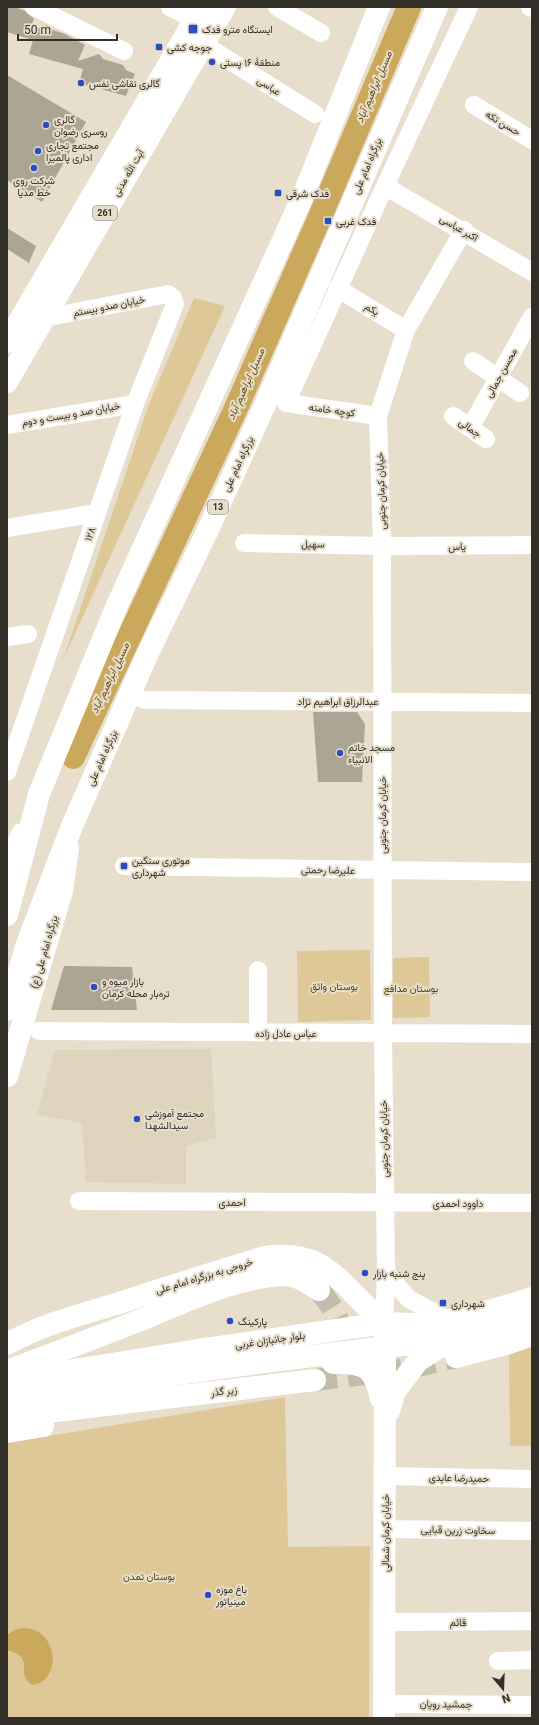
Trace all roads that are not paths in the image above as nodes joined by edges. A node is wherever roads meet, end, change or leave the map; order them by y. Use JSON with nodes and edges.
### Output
{"nodes":[{"id":1,"x":34,"y":7,"type":"edge"},
{"id":2,"x":170,"y":7,"type":"edge"},
{"id":3,"x":277,"y":7,"type":"edge"},
{"id":4,"x":379,"y":7,"type":"edge"},
{"id":5,"x":437,"y":7,"type":"edge"},
{"id":6,"x":469,"y":7,"type":"edge"},
{"id":7,"x":207,"y":18,"type":"edge"},
{"id":8,"x":321,"y":33,"type":"dead end"},
{"id":9,"x":124,"y":51,"type":"dead end"},
{"id":10,"x":474,"y":105,"type":"dead end"},
{"id":11,"x":315,"y":114,"type":"dead end"},
{"id":12,"x":532,"y":140,"type":"edge"},
{"id":13,"x":385,"y":186,"type":"junction"},
{"id":14,"x":464,"y":230,"type":"junction"},
{"id":15,"x":532,"y":272,"type":"edge"},
{"id":16,"x":337,"y":288,"type":"junction"},
{"id":17,"x":173,"y":298,"type":"joint"},
{"id":18,"x":532,"y":317,"type":"edge"},
{"id":19,"x":44,"y":318,"type":"junction"},
{"id":20,"x":406,"y":330,"type":"junction"},
{"id":21,"x":7,"y":342,"type":"edge"},
{"id":22,"x":473,"y":361,"type":"dead end"},
{"id":23,"x":498,"y":379,"type":"junction"},
{"id":24,"x":7,"y":382,"type":"edge"},
{"id":25,"x":520,"y":394,"type":"dead end"},
{"id":26,"x":135,"y":404,"type":"junction"},
{"id":27,"x":378,"y":416,"type":"junction"},
{"id":28,"x":453,"y":416,"type":"dead end"},
{"id":29,"x":7,"y":425,"type":"edge"},
{"id":30,"x":470,"y":428,"type":"junction"},
{"id":31,"x":486,"y":439,"type":"dead end"},
{"id":32,"x":97,"y":513,"type":"junction"},
{"id":33,"x":7,"y":528,"type":"edge"},
{"id":34,"x":244,"y":543,"type":"dead end"},
{"id":35,"x":382,"y":546,"type":"junction"},
{"id":36,"x":532,"y":546,"type":"edge"},
{"id":37,"x":28,"y":634,"type":"dead end"},
{"id":38,"x":7,"y":637,"type":"edge"},
{"id":39,"x":144,"y":700,"type":"dead end"},
{"id":40,"x":382,"y":701,"type":"junction"},
{"id":41,"x":532,"y":703,"type":"edge"},
{"id":42,"x":7,"y":772,"type":"edge"},
{"id":43,"x":39,"y":794,"type":"junction"},
{"id":44,"x":72,"y":826,"type":"junction"},
{"id":45,"x":124,"y":866,"type":"dead end"},
{"id":46,"x":7,"y":867,"type":"edge"},
{"id":47,"x":382,"y":871,"type":"junction"},
{"id":48,"x":532,"y":872,"type":"edge"},
{"id":49,"x":7,"y":915,"type":"edge"},
{"id":50,"x":258,"y":970,"type":"dead end"},
{"id":51,"x":7,"y":1010,"type":"edge"},
{"id":52,"x":39,"y":1031,"type":"dead end"},
{"id":53,"x":258,"y":1032,"type":"junction"},
{"id":54,"x":383,"y":1033,"type":"junction"},
{"id":55,"x":532,"y":1034,"type":"edge"},
{"id":56,"x":7,"y":1076,"type":"edge"},
{"id":57,"x":79,"y":1201,"type":"dead end"},
{"id":58,"x":385,"y":1202,"type":"junction"},
{"id":59,"x":532,"y":1203,"type":"edge"},
{"id":60,"x":386,"y":1273,"type":"junction"},
{"id":61,"x":319,"y":1290,"type":"tunnel mouth"},
{"id":62,"x":532,"y":1298,"type":"edge"},
{"id":63,"x":149,"y":1316,"type":"junction"},
{"id":64,"x":532,"y":1318,"type":"edge"},
{"id":65,"x":384,"y":1323,"type":"junction"},
{"id":66,"x":532,"y":1335,"type":"edge"},
{"id":67,"x":452,"y":1338,"type":"junction"},
{"id":68,"x":7,"y":1344,"type":"edge"},
{"id":69,"x":386,"y":1348,"type":"junction"},
{"id":70,"x":7,"y":1352,"type":"edge"},
{"id":71,"x":264,"y":1362,"type":"junction"},
{"id":72,"x":7,"y":1371,"type":"edge"},
{"id":73,"x":315,"y":1380,"type":"tunnel mouth"},
{"id":74,"x":7,"y":1381,"type":"edge"},
{"id":75,"x":7,"y":1401,"type":"edge"},
{"id":76,"x":133,"y":1401,"type":"junction"},
{"id":77,"x":7,"y":1415,"type":"edge"},
{"id":78,"x":386,"y":1423,"type":"junction"},
{"id":79,"x":7,"y":1432,"type":"edge"},
{"id":80,"x":385,"y":1476,"type":"junction"},
{"id":81,"x":532,"y":1480,"type":"edge"},
{"id":82,"x":385,"y":1529,"type":"junction"},
{"id":83,"x":532,"y":1531,"type":"edge"},
{"id":84,"x":532,"y":1621,"type":"edge"},
{"id":85,"x":384,"y":1622,"type":"junction"},
{"id":86,"x":532,"y":1660,"type":"edge"},
{"id":87,"x":498,"y":1661,"type":"dead end"},
{"id":88,"x":532,"y":1705,"type":"edge"},
{"id":89,"x":384,"y":1711,"type":"edge"}],
"edges":[{"from":1,"to":9,"type":"street"},
{"from":2,"to":7,"type":"street","name":"عباسی"},
{"from":3,"to":8,"type":"street"},
{"from":4,"to":43,"type":"main road"},
{"from":5,"to":44,"type":"main road","name":"بزرگراه امام علی","number":"13"},
{"from":6,"to":13,"type":"street"},
{"from":7,"to":11,"type":"street","name":"عباسی"},
{"from":7,"to":19,"type":"main road","name":"آیت الله مدنی","number":"261"},
{"from":7,"to":21,"type":"main road","number":"261"},
{"from":10,"to":12,"type":"street","name":"حسن تکه"},
{"from":13,"to":14,"type":"street","name":"اکبر عباسی"},
{"from":13,"to":16,"type":"street"},
{"from":14,"to":15,"type":"street","name":"اکبر عباسی"},
{"from":14,"to":20,"type":"street","name":"خیابان کرمان جنوبی"},
{"from":16,"to":20,"type":"street","name":"یکم"},
{"from":16,"to":27,"type":"street","name":"کوچه خامنه"},
{"from":17,"to":19,"type":"street","name":"خیابان صدو بیستم"},
{"from":17,"to":26,"type":"street","name":"۱۲۸"},
{"from":18,"to":23,"type":"street","name":"محسن جمالی"},
{"from":19,"to":24,"type":"main road","name":"آیت الله مدنی","number":"261"},
{"from":20,"to":27,"type":"street","name":"خیابان کرمان جنوبی"},
{"from":22,"to":23,"type":"street"},
{"from":23,"to":25,"type":"street"},
{"from":23,"to":30,"type":"street","name":"محسن جمالی"},
{"from":26,"to":29,"type":"street","name":"خیابان صد و بیست و دوم"},
{"from":26,"to":32,"type":"street","name":"۱۲۸"},
{"from":27,"to":35,"type":"street","name":"خیابان کرمان جنوبی"},
{"from":28,"to":30,"type":"street","name":"جمالی"},
{"from":30,"to":31,"type":"street","name":"جمالی"},
{"from":32,"to":33,"type":"street"},
{"from":32,"to":42,"type":"street","name":"۱۲۸"},
{"from":34,"to":35,"type":"street","name":"سهیل"},
{"from":35,"to":36,"type":"street","name":"یاس"},
{"from":35,"to":40,"type":"street","name":"خیابان کرمان جنوبی"},
{"from":37,"to":38,"type":"street"},
{"from":39,"to":40,"type":"street","name":"عبدالرزاق ابراهیم نژاد"},
{"from":40,"to":41,"type":"street","name":"عبدالرزاق ابراهیم نژاد"},
{"from":40,"to":47,"type":"street","name":"خیابان کرمان جنوبی"},
{"from":43,"to":46,"type":"main road"},
{"from":43,"to":49,"type":"main road"},
{"from":44,"to":51,"type":"main road","name":"بزرگراه امام علی","number":"13"},
{"from":44,"to":56,"type":"main road","name":"بزرگراه امام علی (ع)"},
{"from":45,"to":47,"type":"street","name":"علیرضا رحمتی"},
{"from":47,"to":48,"type":"street","name":"علیرضا رحمتی"},
{"from":47,"to":54,"type":"street","name":"خیابان کرمان جنوبی"},
{"from":50,"to":53,"type":"street"},
{"from":52,"to":53,"type":"street","name":"عباس عادل زاده"},
{"from":53,"to":54,"type":"street","name":"عباس عادل زاده"},
{"from":54,"to":55,"type":"street","name":"عباس عادل زاده"},
{"from":54,"to":58,"type":"street","name":"خیابان کرمان جنوبی"},
{"from":57,"to":58,"type":"street","name":"احمدی"},
{"from":58,"to":59,"type":"street","name":"داوود احمدی"},
{"from":58,"to":60,"type":"street","name":"خیابان کرمان جنوبی"},
{"from":60,"to":65,"type":"street","name":"خیابان کرمان جنوبی"},
{"from":60,"to":67,"type":"street"},
{"from":61,"to":63,"type":"main road"},
{"from":62,"to":67,"type":"main road","name":"بلوار جانبازان غربی"},
{"from":63,"to":70,"type":"main road"},
{"from":63,"to":72,"type":"main road"},
{"from":64,"to":67,"type":"main road","name":"بلوار جانبازان غربی"},
{"from":65,"to":67,"type":"main road","name":"بلوار جانبازان غربی"},
{"from":65,"to":68,"type":"main road","name":"خروجی به بزرگراه امام علی"},
{"from":65,"to":69,"type":"main road","name":"خیابان کرمان جنوبی"},
{"from":65,"to":74,"type":"main road","name":"بلوار جانبازان غربی"},
{"from":66,"to":67,"type":"main road"},
{"from":67,"to":69,"type":"main road","name":"بلوار جانبازان غربی"},
{"from":67,"to":78,"type":"main road"},
{"from":69,"to":71,"type":"main road","name":"بلوار جانبازان غربی"},
{"from":69,"to":78,"type":"main road","name":"خیابان کرمان شمالی"},
{"from":71,"to":75,"type":"main road","name":"بلوار جانبازان غربی"},
{"from":71,"to":78,"type":"main road"},
{"from":73,"to":76,"type":"main road","name":"زیر گذر"},
{"from":76,"to":77,"type":"main road"},
{"from":76,"to":79,"type":"main road"},
{"from":78,"to":80,"type":"main road","name":"خیابان کرمان شمالی"},
{"from":80,"to":81,"type":"street","name":"حمیدرضا عابدی"},
{"from":80,"to":82,"type":"main road","name":"خیابان کرمان شمالی"},
{"from":82,"to":83,"type":"street","name":"سخاوت زرین قبایی"},
{"from":82,"to":85,"type":"main road","name":"خیابان کرمان شمالی"},
{"from":84,"to":85,"type":"street","name":"قائم"},
{"from":85,"to":89,"type":"main road","name":"خیابان کرمان شمالی"},
{"from":86,"to":87,"type":"street"},
{"from":88,"to":89,"type":"street","name":"جمشید رویان"}]}
